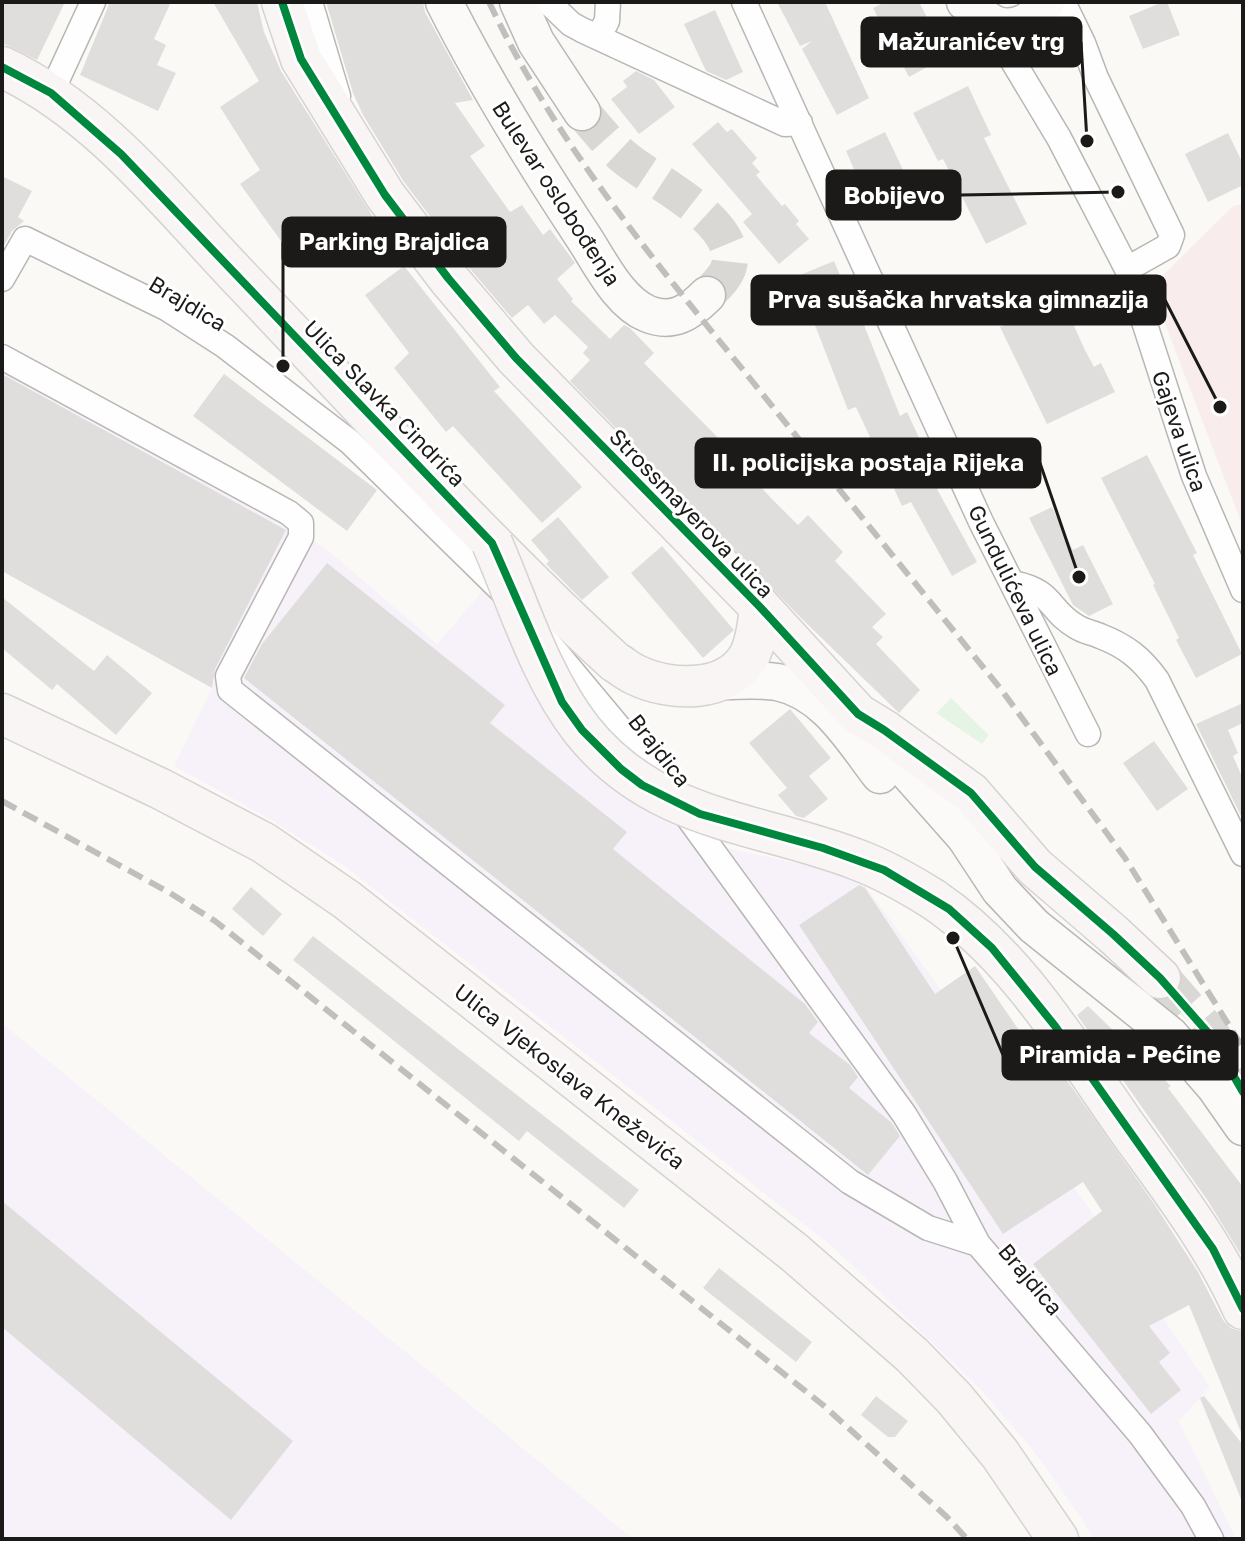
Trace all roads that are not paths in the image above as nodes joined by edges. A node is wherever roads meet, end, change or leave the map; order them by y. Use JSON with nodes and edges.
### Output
{"nodes":[{"id":1,"x":93,"y":2,"type":"edge"},
{"id":2,"x":282,"y":2,"type":"edge"},
{"id":3,"x":310,"y":2,"type":"edge"},
{"id":4,"x":444,"y":2,"type":"edge"},
{"id":5,"x":518,"y":2,"type":"edge"},
{"id":6,"x":548,"y":2,"type":"edge"},
{"id":7,"x":608,"y":2,"type":"edge"},
{"id":8,"x":744,"y":2,"type":"edge"},
{"id":9,"x":965,"y":2,"type":"edge"},
{"id":10,"x":1046,"y":2,"type":"edge"},
{"id":11,"x":1063,"y":2,"type":"edge"},
{"id":12,"x":996,"y":25,"type":"junction"},
{"id":13,"x":598,"y":37,"type":"junction"},
{"id":14,"x":2,"y":67,"type":"edge"},
{"id":15,"x":51,"y":93,"type":"junction"},
{"id":16,"x":582,"y":112,"type":"tunnel mouth"},
{"id":17,"x":336,"y":118,"type":"junction"},
{"id":18,"x":804,"y":131,"type":"junction"},
{"id":19,"x":1127,"y":269,"type":"junction"},
{"id":20,"x":2,"y":279,"type":"edge"},
{"id":21,"x":707,"y":295,"type":"tunnel mouth"},
{"id":22,"x":2,"y":357,"type":"edge"},
{"id":23,"x":492,"y":543,"type":"junction"},
{"id":24,"x":1012,"y":583,"type":"junction"},
{"id":25,"x":1243,"y":590,"type":"edge"},
{"id":26,"x":760,"y":607,"type":"junction"},
{"id":27,"x":721,"y":681,"type":"junction"},
{"id":28,"x":2,"y":714,"type":"edge"},
{"id":29,"x":858,"y":714,"type":"junction"},
{"id":30,"x":1088,"y":734,"type":"dead end"},
{"id":31,"x":1243,"y":854,"type":"edge"},
{"id":32,"x":1000,"y":890,"type":"junction"},
{"id":33,"x":1160,"y":978,"type":"tunnel mouth"},
{"id":34,"x":1243,"y":1127,"type":"edge"},
{"id":35,"x":978,"y":1244,"type":"junction"},
{"id":36,"x":1243,"y":1309,"type":"edge"},
{"id":37,"x":1058,"y":1539,"type":"edge"},
{"id":38,"x":1211,"y":1539,"type":"edge"}],
"edges":[{"from":1,"to":15,"type":"street"},
{"from":2,"to":17,"type":"main road","name":"Strossmayerova ulica"},
{"from":3,"to":17,"type":"street"},
{"from":4,"to":21,"type":"main road","name":"Bulevar oslobođenja"},
{"from":5,"to":16,"type":"main road"},
{"from":6,"to":13,"type":"street"},
{"from":7,"to":13,"type":"street"},
{"from":8,"to":18,"type":"street","name":"Gundulićeva ulica"},
{"from":9,"to":12,"type":"main road"},
{"from":10,"to":12,"type":"main road"},
{"from":11,"to":19,"type":"street"},
{"from":12,"to":19,"type":"street","name":"Gajeva ulica"},
{"from":13,"to":18,"type":"street"},
{"from":14,"to":15,"type":"main road","name":"Ulica Slavka Cindrića"},
{"from":15,"to":23,"type":"main road","name":"Ulica Slavka Cindrića"},
{"from":17,"to":26,"type":"main road","name":"Strossmayerova ulica"},
{"from":18,"to":24,"type":"street","name":"Gundulićeva ulica"},
{"from":19,"to":25,"type":"street","name":"Gajeva ulica"},
{"from":20,"to":35,"type":"street","name":"Brajdica"},
{"from":22,"to":35,"type":"street","name":"Brajdica"},
{"from":23,"to":27,"type":"main road","name":"Ulica Slavka Cindrića"},
{"from":23,"to":36,"type":"main road","bridge":true},
{"from":24,"to":30,"type":"street","name":"Gundulićeva ulica"},
{"from":24,"to":31,"type":"street"},
{"from":26,"to":27,"type":"main road"},
{"from":26,"to":29,"type":"main road","name":"Strossmayerova ulica"},
{"from":27,"to":32,"type":"main road"},
{"from":28,"to":37,"type":"main road","name":"Ulica Vjekoslava Kneževića"},
{"from":29,"to":32,"type":"main road"},
{"from":29,"to":33,"type":"main road","name":"Strossmayerova ulica"},
{"from":32,"to":34,"type":"main road"},
{"from":35,"to":38,"type":"street","name":"Brajdica"}]}
